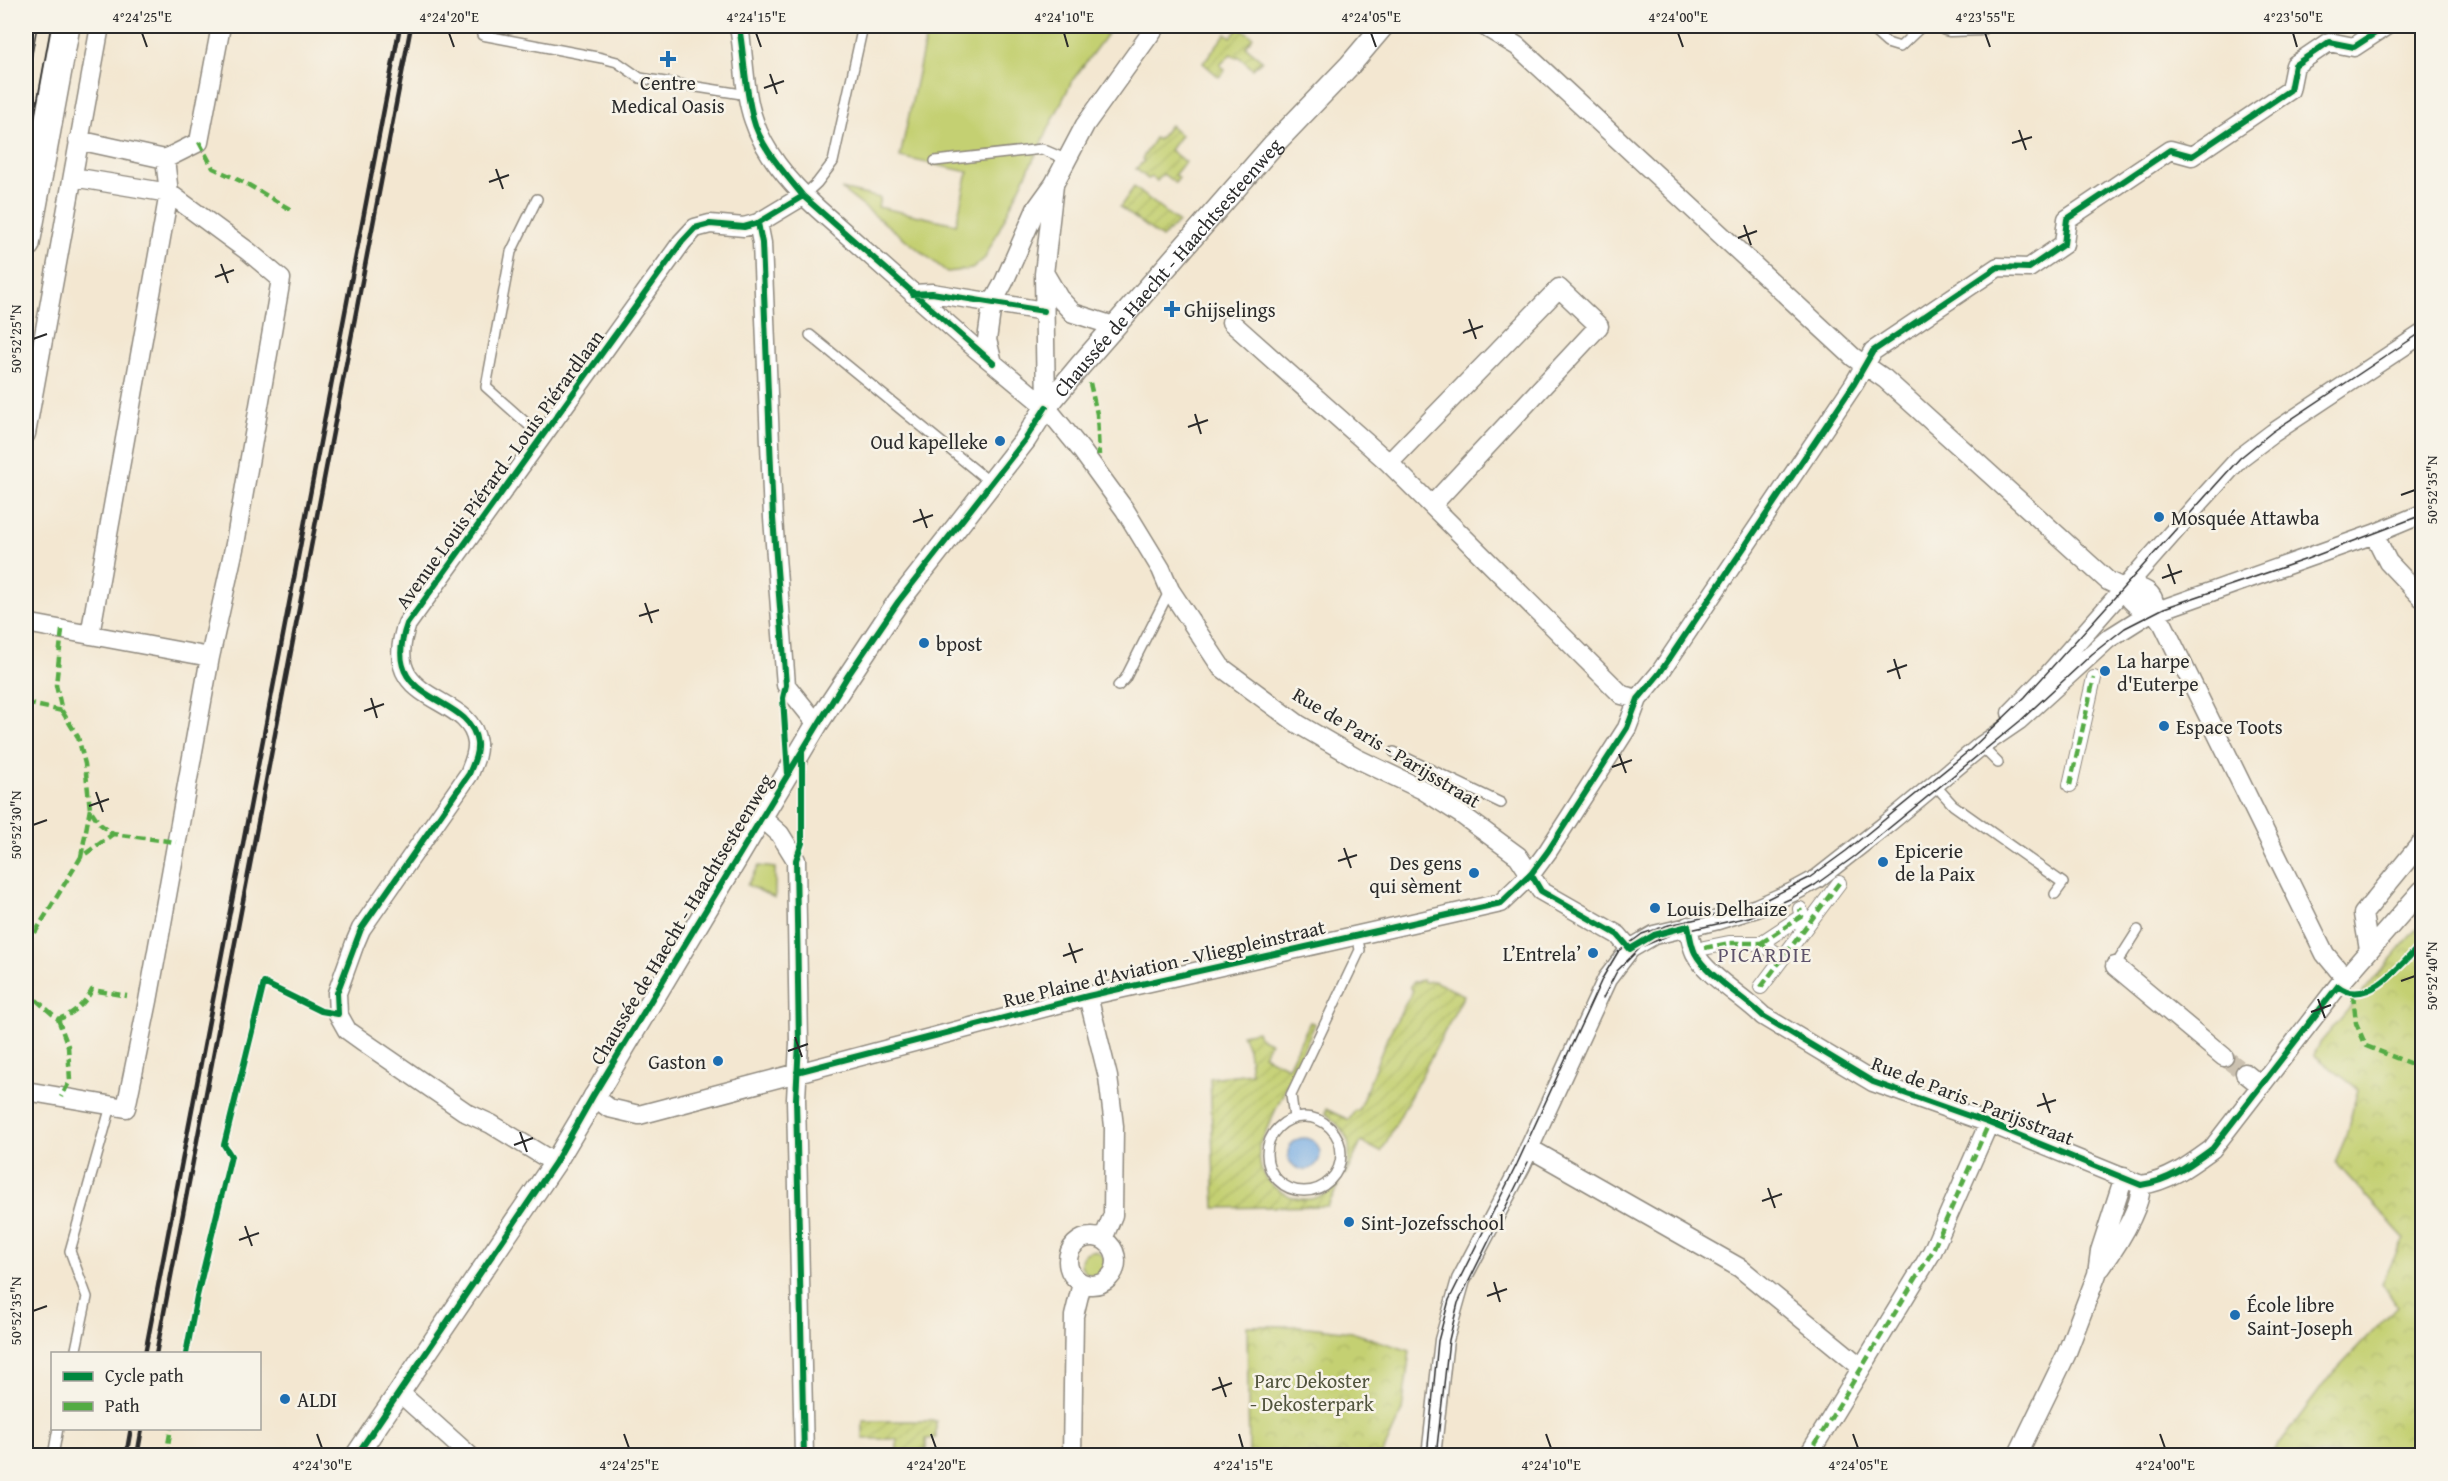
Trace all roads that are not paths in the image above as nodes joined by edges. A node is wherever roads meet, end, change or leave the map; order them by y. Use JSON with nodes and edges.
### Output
{"nodes":[{"id":1,"x":66,"y":26,"type":"edge"},
{"id":2,"x":100,"y":26,"type":"edge"},
{"id":3,"x":221,"y":26,"type":"edge"},
{"id":4,"x":480,"y":26,"type":"edge"},
{"id":5,"x":739,"y":26,"type":"edge"},
{"id":6,"x":863,"y":26,"type":"edge"},
{"id":7,"x":1156,"y":26,"type":"edge"},
{"id":8,"x":1383,"y":26,"type":"edge"},
{"id":9,"x":1484,"y":26,"type":"edge"},
{"id":10,"x":1503,"y":26,"type":"edge"},
{"id":11,"x":1868,"y":26,"type":"edge"},
{"id":12,"x":1922,"y":26,"type":"edge"},
{"id":13,"x":1947,"y":26,"type":"edge"},
{"id":14,"x":1980,"y":26,"type":"edge"},
{"id":15,"x":2386,"y":26,"type":"edge"},
{"id":16,"x":1517,"y":45,"type":"junction"},
{"id":17,"x":749,"y":95,"type":"junction"},
{"id":18,"x":78,"y":140,"type":"junction"},
{"id":19,"x":165,"y":159,"type":"junction"},
{"id":20,"x":1065,"y":159,"type":"junction"},
{"id":21,"x":935,"y":161,"type":"dead end"},
{"id":22,"x":73,"y":177,"type":"junction"},
{"id":23,"x":1054,"y":184,"type":"junction"},
{"id":24,"x":169,"y":193,"type":"junction"},
{"id":25,"x":803,"y":196,"type":"junction"},
{"id":26,"x":537,"y":199,"type":"dead end"},
{"id":27,"x":758,"y":223,"type":"junction"},
{"id":28,"x":26,"y":244,"type":"edge"},
{"id":29,"x":1044,"y":274,"type":"junction"},
{"id":30,"x":913,"y":294,"type":"junction"},
{"id":31,"x":992,"y":304,"type":"junction"},
{"id":32,"x":1044,"y":311,"type":"junction"},
{"id":33,"x":1231,"y":322,"type":"dead end"},
{"id":34,"x":1114,"y":326,"type":"junction"},
{"id":35,"x":2422,"y":334,"type":"edge"},
{"id":36,"x":810,"y":335,"type":"dead end"},
{"id":37,"x":993,"y":363,"type":"junction"},
{"id":38,"x":1865,"y":365,"type":"junction"},
{"id":39,"x":1046,"y":407,"type":"junction"},
{"id":40,"x":26,"y":434,"type":"edge"},
{"id":41,"x":542,"y":437,"type":"junction"},
{"id":42,"x":1389,"y":463,"type":"junction"},
{"id":43,"x":991,"y":483,"type":"junction"},
{"id":44,"x":1432,"y":505,"type":"junction"},
{"id":45,"x":2422,"y":514,"type":"edge"},
{"id":46,"x":2374,"y":534,"type":"junction"},
{"id":47,"x":2125,"y":589,"type":"junction"},
{"id":48,"x":1170,"y":590,"type":"junction"},
{"id":49,"x":2422,"y":598,"type":"edge"},
{"id":50,"x":2154,"y":612,"type":"junction"},
{"id":51,"x":26,"y":623,"type":"edge"},
{"id":52,"x":90,"y":635,"type":"junction"},
{"id":53,"x":210,"y":657,"type":"junction"},
{"id":54,"x":2094,"y":678,"type":"dead end"},
{"id":55,"x":1118,"y":686,"type":"dead end"},
{"id":56,"x":1638,"y":699,"type":"junction"},
{"id":57,"x":818,"y":724,"type":"junction"},
{"id":58,"x":1982,"y":746,"type":"junction"},
{"id":59,"x":1394,"y":752,"type":"dead end"},
{"id":60,"x":1998,"y":763,"type":"dead end"},
{"id":61,"x":1454,"y":781,"type":"junction"},
{"id":62,"x":1935,"y":785,"type":"junction"},
{"id":63,"x":2070,"y":785,"type":"dead end"},
{"id":64,"x":1442,"y":802,"type":"junction"},
{"id":65,"x":1501,"y":803,"type":"dead end"},
{"id":66,"x":762,"y":818,"type":"junction"},
{"id":67,"x":2422,"y":842,"type":"edge"},
{"id":68,"x":1531,"y":874,"type":"junction"},
{"id":69,"x":1839,"y":883,"type":"dead end"},
{"id":70,"x":2422,"y":890,"type":"edge"},
{"id":71,"x":2055,"y":894,"type":"dead end"},
{"id":72,"x":1800,"y":909,"type":"dead end"},
{"id":73,"x":1688,"y":926,"type":"junction"},
{"id":74,"x":2138,"y":930,"type":"dead end"},
{"id":75,"x":1357,"y":934,"type":"junction"},
{"id":76,"x":1761,"y":943,"type":"junction"},
{"id":77,"x":1704,"y":948,"type":"dead end"},
{"id":78,"x":1630,"y":949,"type":"junction"},
{"id":79,"x":2369,"y":950,"type":"junction"},
{"id":80,"x":1783,"y":958,"type":"junction"},
{"id":81,"x":2115,"y":966,"type":"joint"},
{"id":82,"x":2345,"y":978,"type":"junction"},
{"id":83,"x":1761,"y":987,"type":"dead end"},
{"id":84,"x":1088,"y":996,"type":"junction"},
{"id":85,"x":2224,"y":1057,"type":"tunnel mouth"},
{"id":86,"x":797,"y":1072,"type":"junction"},
{"id":87,"x":2245,"y":1073,"type":"tunnel mouth"},
{"id":88,"x":2261,"y":1086,"type":"junction"},
{"id":89,"x":26,"y":1090,"type":"edge"},
{"id":90,"x":593,"y":1096,"type":"junction"},
{"id":91,"x":111,"y":1106,"type":"junction"},
{"id":92,"x":1294,"y":1118,"type":"junction"},
{"id":93,"x":1989,"y":1123,"type":"junction"},
{"id":94,"x":1529,"y":1148,"type":"junction"},
{"id":95,"x":555,"y":1163,"type":"junction"},
{"id":96,"x":2124,"y":1177,"type":"junction"},
{"id":97,"x":2141,"y":1185,"type":"junction"},
{"id":98,"x":1103,"y":1239,"type":"junction"},
{"id":99,"x":2097,"y":1274,"type":"junction"},
{"id":100,"x":1082,"y":1283,"type":"junction"},
{"id":101,"x":75,"y":1352,"type":"edge"},
{"id":102,"x":1861,"y":1367,"type":"junction"},
{"id":103,"x":399,"y":1393,"type":"junction"},
{"id":104,"x":58,"y":1430,"type":"edge"},
{"id":105,"x":53,"y":1455,"type":"edge"},
{"id":106,"x":356,"y":1455,"type":"edge"},
{"id":107,"x":470,"y":1455,"type":"edge"},
{"id":108,"x":804,"y":1455,"type":"edge"},
{"id":109,"x":1072,"y":1455,"type":"edge"},
{"id":110,"x":1431,"y":1455,"type":"edge"},
{"id":111,"x":1808,"y":1455,"type":"edge"},
{"id":112,"x":2017,"y":1455,"type":"edge"}],
"edges":[{"from":1,"to":28,"type":"main road"},
{"from":2,"to":18,"type":"street"},
{"from":3,"to":19,"type":"street"},
{"from":4,"to":17,"type":"lane"},
{"from":5,"to":17,"type":"street","name":"Rue de Paris - Parijsstraat"},
{"from":6,"to":25,"type":"lane"},
{"from":7,"to":20,"type":"street"},
{"from":8,"to":34,"type":"street","name":"Chaussée de Haecht - Haachtsesteenweg"},
{"from":9,"to":16,"type":"street"},
{"from":10,"to":16,"type":"street"},
{"from":11,"to":12,"type":"lane"},
{"from":13,"to":14,"type":"street"},
{"from":15,"to":38,"type":"street","name":"Rue Plaine d'Aviation - Vliegpleinstraat"},
{"from":16,"to":38,"type":"street"},
{"from":17,"to":25,"type":"street","name":"Rue de Paris - Parijsstraat"},
{"from":18,"to":19,"type":"street"},
{"from":18,"to":22,"type":"street"},
{"from":19,"to":24,"type":"street"},
{"from":20,"to":21,"type":"lane"},
{"from":20,"to":23,"type":"street"},
{"from":22,"to":24,"type":"street"},
{"from":22,"to":40,"type":"street"},
{"from":23,"to":29,"type":"street"},
{"from":23,"to":31,"type":"street"},
{"from":24,"to":52,"type":"street"},
{"from":24,"to":53,"type":"street"},
{"from":25,"to":27,"type":"street","name":"Avenue Louis Piérard - Louis Piérardlaan"},
{"from":25,"to":30,"type":"street","name":"Rue de Paris - Parijsstraat"},
{"from":26,"to":41,"type":"lane"},
{"from":27,"to":41,"type":"street","name":"Avenue Louis Piérard - Louis Piérardlaan"},
{"from":27,"to":57,"type":"street"},
{"from":29,"to":32,"type":"street"},
{"from":29,"to":34,"type":"street"},
{"from":30,"to":31,"type":"street"},
{"from":30,"to":37,"type":"street","name":"Rue de Paris - Parijsstraat"},
{"from":31,"to":32,"type":"street"},
{"from":31,"to":37,"type":"street"},
{"from":32,"to":39,"type":"street"},
{"from":33,"to":42,"type":"street"},
{"from":34,"to":39,"type":"street","name":"Chaussée de Haecht - Haachtsesteenweg"},
{"from":35,"to":47,"type":"street"},
{"from":36,"to":43,"type":"lane"},
{"from":37,"to":39,"type":"street","name":"Rue de Paris - Parijsstraat"},
{"from":38,"to":47,"type":"street"},
{"from":38,"to":56,"type":"street","name":"Rue Plaine d'Aviation - Vliegpleinstraat"},
{"from":39,"to":43,"type":"street","name":"Chaussée de Haecht - Haachtsesteenweg"},
{"from":39,"to":48,"type":"street","name":"Rue de Paris - Parijsstraat"},
{"from":41,"to":95,"type":"street","name":"Avenue Louis Piérard - Louis Piérardlaan"},
{"from":42,"to":44,"type":"street"},
{"from":42,"to":44,"type":"street"},
{"from":43,"to":57,"type":"street","name":"Chaussée de Haecht - Haachtsesteenweg"},
{"from":44,"to":56,"type":"street"},
{"from":45,"to":46,"type":"street"},
{"from":46,"to":49,"type":"street"},
{"from":46,"to":50,"type":"street"},
{"from":47,"to":50,"type":"street"},
{"from":47,"to":58,"type":"street"},
{"from":48,"to":55,"type":"lane"},
{"from":48,"to":64,"type":"street","name":"Rue de Paris - Parijsstraat"},
{"from":50,"to":58,"type":"street"},
{"from":50,"to":82,"type":"street"},
{"from":51,"to":52,"type":"street"},
{"from":52,"to":53,"type":"street"},
{"from":53,"to":91,"type":"street"},
{"from":54,"to":63,"type":"street"},
{"from":56,"to":68,"type":"street","name":"Rue Plaine d'Aviation - Vliegpleinstraat"},
{"from":57,"to":66,"type":"street","name":"Chaussée de Haecht - Haachtsesteenweg"},
{"from":58,"to":60,"type":"lane"},
{"from":58,"to":62,"type":"street"},
{"from":59,"to":61,"type":"lane"},
{"from":61,"to":64,"type":"lane"},
{"from":61,"to":65,"type":"lane"},
{"from":62,"to":71,"type":"lane"},
{"from":62,"to":73,"type":"street"},
{"from":64,"to":68,"type":"street","name":"Rue de Paris - Parijsstraat"},
{"from":66,"to":86,"type":"street"},
{"from":66,"to":90,"type":"street","name":"Chaussée de Haecht - Haachtsesteenweg"},
{"from":67,"to":79,"type":"street"},
{"from":68,"to":75,"type":"street","name":"Rue Plaine d'Aviation - Vliegpleinstraat"},
{"from":68,"to":78,"type":"street","name":"Rue de Paris - Parijsstraat"},
{"from":69,"to":80,"type":"street"},
{"from":70,"to":79,"type":"street"},
{"from":72,"to":76,"type":"street"},
{"from":73,"to":78,"type":"street"},
{"from":73,"to":93,"type":"street","name":"Rue de Paris - Parijsstraat"},
{"from":74,"to":81,"type":"lane"},
{"from":75,"to":84,"type":"street","name":"Rue Plaine d'Aviation - Vliegpleinstraat"},
{"from":75,"to":92,"type":"lane"},
{"from":76,"to":77,"type":"street"},
{"from":76,"to":80,"type":"street"},
{"from":78,"to":94,"type":"street"},
{"from":79,"to":82,"type":"street"},
{"from":80,"to":83,"type":"street"},
{"from":81,"to":85,"type":"street"},
{"from":82,"to":88,"type":"street"},
{"from":84,"to":86,"type":"street","name":"Rue Plaine d'Aviation - Vliegpleinstraat"},
{"from":84,"to":98,"type":"street"},
{"from":86,"to":90,"type":"street","name":"Rue Plaine d'Aviation - Vliegpleinstraat"},
{"from":86,"to":108,"type":"street"},
{"from":87,"to":88,"type":"street"},
{"from":88,"to":97,"type":"street"},
{"from":89,"to":91,"type":"street"},
{"from":90,"to":95,"type":"street","name":"Chaussée de Haecht - Haachtsesteenweg"},
{"from":91,"to":101,"type":"lane"},
{"from":92,"to":92,"type":"lane"},
{"from":93,"to":96,"type":"street","name":"Rue de Paris - Parijsstraat"},
{"from":93,"to":102,"type":"street"},
{"from":94,"to":102,"type":"street"},
{"from":94,"to":110,"type":"street"},
{"from":95,"to":103,"type":"street","name":"Chaussée de Haecht - Haachtsesteenweg"},
{"from":96,"to":97,"type":"street","name":"Rue de Paris - Parijsstraat"},
{"from":96,"to":99,"type":"street"},
{"from":97,"to":99,"type":"street"},
{"from":98,"to":100,"type":"street"},
{"from":98,"to":100,"type":"street"},
{"from":99,"to":112,"type":"street"},
{"from":100,"to":109,"type":"street"},
{"from":102,"to":111,"type":"street"},
{"from":103,"to":106,"type":"street","name":"Chaussée de Haecht - Haachtsesteenweg"},
{"from":103,"to":107,"type":"street"},
{"from":104,"to":105,"type":"lane"}]}
